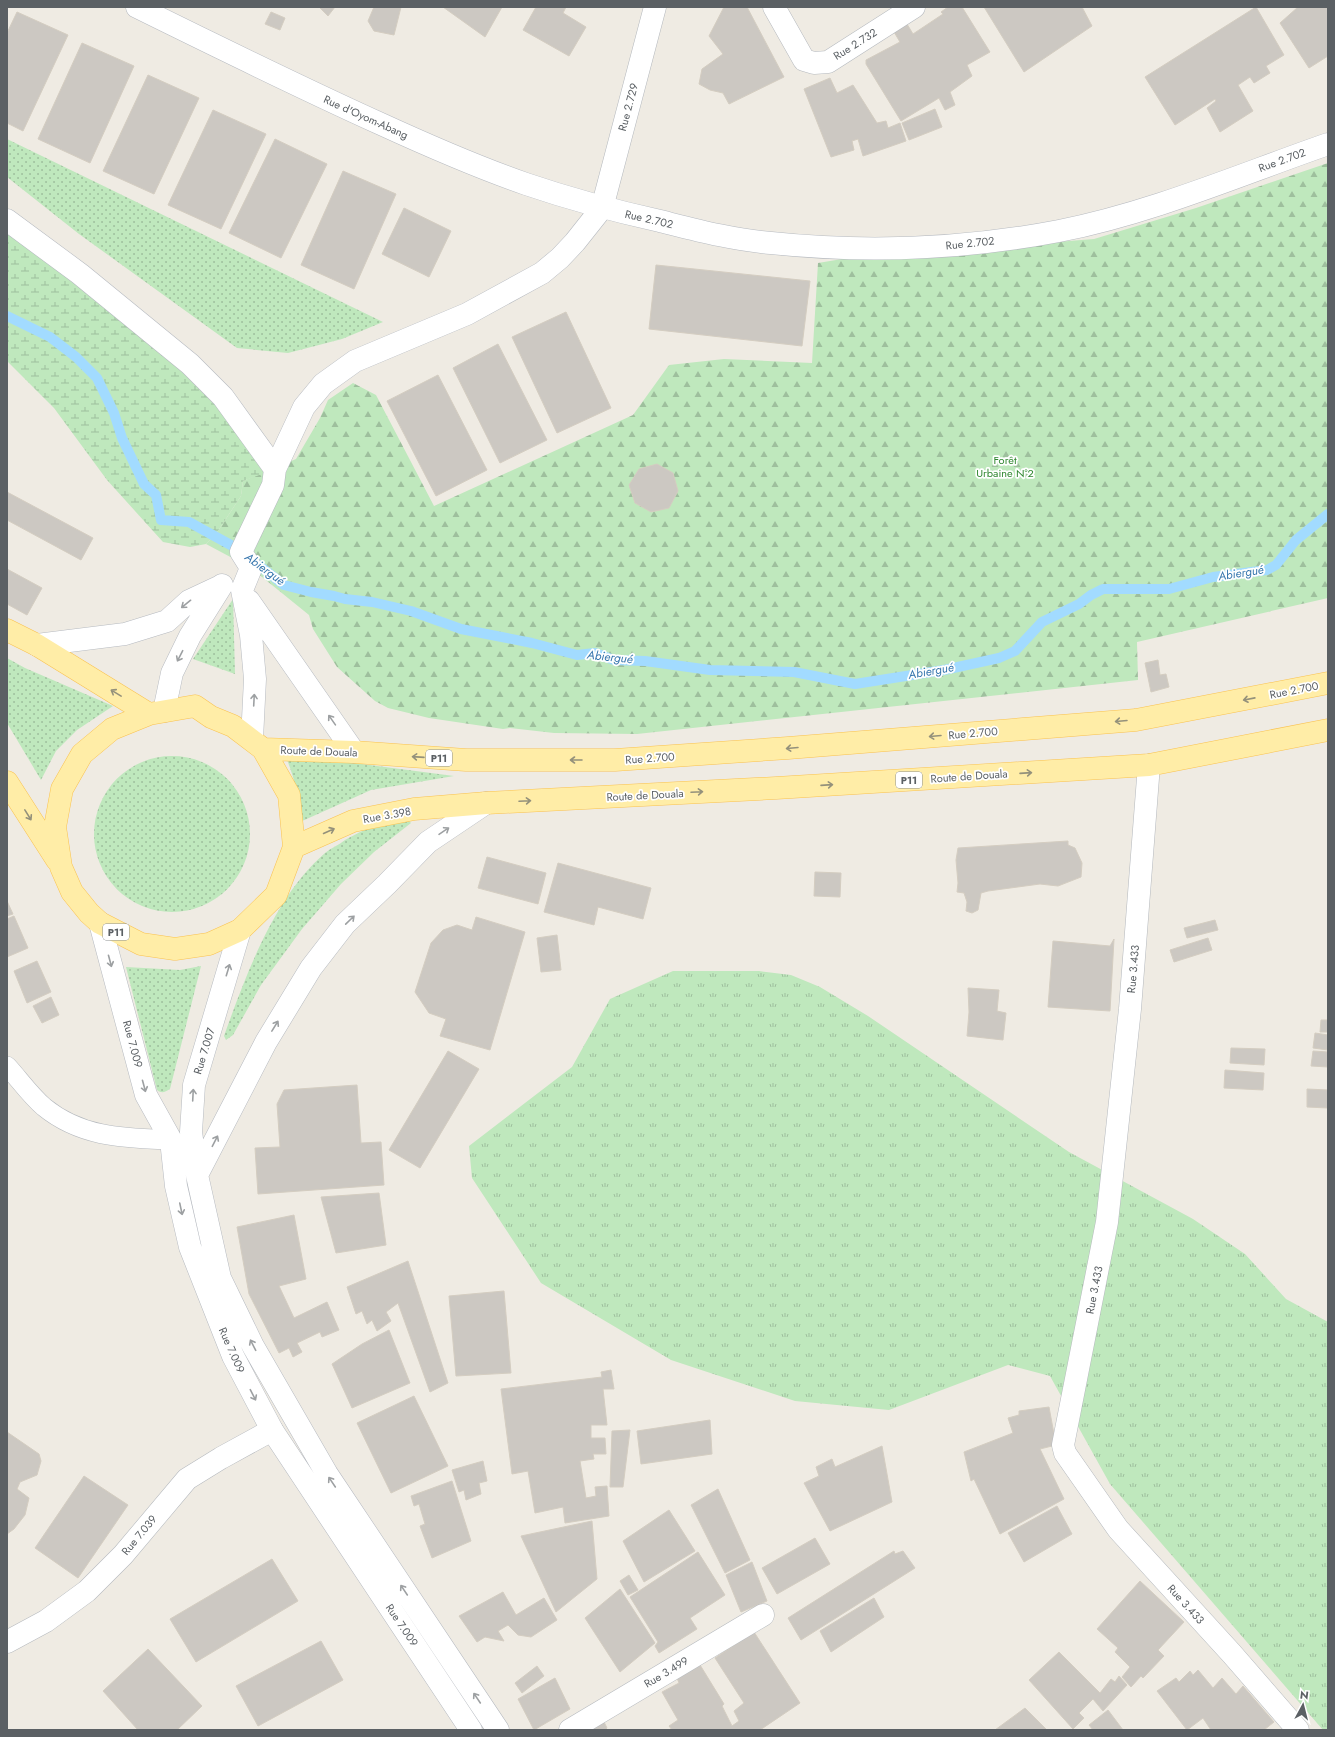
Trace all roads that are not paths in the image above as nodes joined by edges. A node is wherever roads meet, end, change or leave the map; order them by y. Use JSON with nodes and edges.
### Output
{"nodes":[{"id":1,"x":137,"y":7,"type":"edge"},
{"id":2,"x":655,"y":7,"type":"edge"},
{"id":3,"x":774,"y":7,"type":"edge"},
{"id":4,"x":914,"y":7,"type":"edge"},
{"id":5,"x":1328,"y":144,"type":"edge"},
{"id":6,"x":602,"y":208,"type":"junction"},
{"id":7,"x":7,"y":220,"type":"edge"},
{"id":8,"x":274,"y":477,"type":"junction"},
{"id":9,"x":244,"y":583,"type":"junction"},
{"id":10,"x":220,"y":586,"type":"junction"},
{"id":11,"x":7,"y":630,"type":"edge"},
{"id":12,"x":37,"y":646,"type":"junction"},
{"id":13,"x":1328,"y":683,"type":"edge"},
{"id":14,"x":157,"y":713,"type":"junction"},
{"id":15,"x":1328,"y":730,"type":"edge"},
{"id":16,"x":258,"y":744,"type":"junction"},
{"id":17,"x":354,"y":752,"type":"junction"},
{"id":18,"x":615,"y":760,"type":"joint"},
{"id":19,"x":1150,"y":765,"type":"junction"},
{"id":20,"x":7,"y":782,"type":"edge"},
{"id":21,"x":486,"y":803,"type":"junction"},
{"id":22,"x":294,"y":847,"type":"junction"},
{"id":23,"x":61,"y":867,"type":"junction"},
{"id":24,"x":100,"y":923,"type":"junction"},
{"id":25,"x":240,"y":930,"type":"junction"},
{"id":26,"x":7,"y":1066,"type":"edge"},
{"id":27,"x":171,"y":1140,"type":"junction"},
{"id":28,"x":197,"y":1175,"type":"junction"},
{"id":29,"x":272,"y":1430,"type":"junction"},
{"id":30,"x":763,"y":1614,"type":"dead end"},
{"id":31,"x":7,"y":1642,"type":"edge"},
{"id":32,"x":465,"y":1728,"type":"edge"},
{"id":33,"x":498,"y":1730,"type":"edge"},
{"id":34,"x":570,"y":1730,"type":"edge"},
{"id":35,"x":1298,"y":1730,"type":"edge"}],
"edges":[{"from":1,"to":6,"type":"main road","name":"Rue d'Oyom-Abang"},
{"from":2,"to":6,"type":"main road","name":"Rue 2.729"},
{"from":3,"to":4,"type":"main road","name":"Rue 2.732"},
{"from":5,"to":6,"type":"main road","name":"Rue 2.702"},
{"from":6,"to":8,"type":"main road"},
{"from":7,"to":8,"type":"main road"},
{"from":8,"to":9,"type":"main road"},
{"from":9,"to":10,"type":"main road"},
{"from":16,"to":9,"type":"main road","one_way":true},
{"from":17,"to":9,"type":"main road","one_way":true},
{"from":10,"to":12,"type":"main road","one_way":true},
{"from":10,"to":14,"type":"main road","one_way":true},
{"from":11,"to":12,"type":"main road"},
{"from":14,"to":12,"type":"main road","one_way":true},
{"from":13,"to":18,"type":"main road","name":"Rue 2.700","number":"P11","one_way":true},
{"from":14,"to":16,"type":"main road","name":"Route de Douala","number":"P11"},
{"from":14,"to":23,"type":"main road","name":"Route de Douala","number":"P11"},
{"from":15,"to":19,"type":"main road","name":"Route de Douala","number":"P11"},
{"from":16,"to":17,"type":"main road","name":"Route de Douala","number":"P11"},
{"from":16,"to":22,"type":"main road","name":"Route de Douala","number":"P11"},
{"from":18,"to":17,"type":"main road","name":"Route de Douala","number":"P11","one_way":true},
{"from":21,"to":19,"type":"main road","name":"Route de Douala","number":"P11","one_way":true},
{"from":19,"to":35,"type":"main road","name":"Rue 3.433"},
{"from":20,"to":23,"type":"main road","number":"P11","one_way":true},
{"from":22,"to":21,"type":"main road","name":"Rue 3.398","number":"P11","one_way":true},
{"from":28,"to":21,"type":"main road","one_way":true},
{"from":22,"to":25,"type":"main road","name":"Route de Douala","number":"P11"},
{"from":23,"to":24,"type":"main road","name":"Route de Douala","number":"P11"},
{"from":24,"to":25,"type":"main road","name":"Route de Douala","number":"P11"},
{"from":24,"to":27,"type":"main road","name":"Rue 7.009","one_way":true},
{"from":28,"to":25,"type":"main road","name":"Rue 7.007","one_way":true},
{"from":26,"to":27,"type":"lane"},
{"from":27,"to":29,"type":"main road","name":"Rue 7.009","one_way":true},
{"from":33,"to":28,"type":"main road","name":"Rue 7.009","one_way":true},
{"from":29,"to":31,"type":"main road","name":"Rue 7.039"},
{"from":29,"to":32,"type":"main road","name":"Rue 7.009"},
{"from":30,"to":34,"type":"main road","name":"Rue 3.499"}]}
